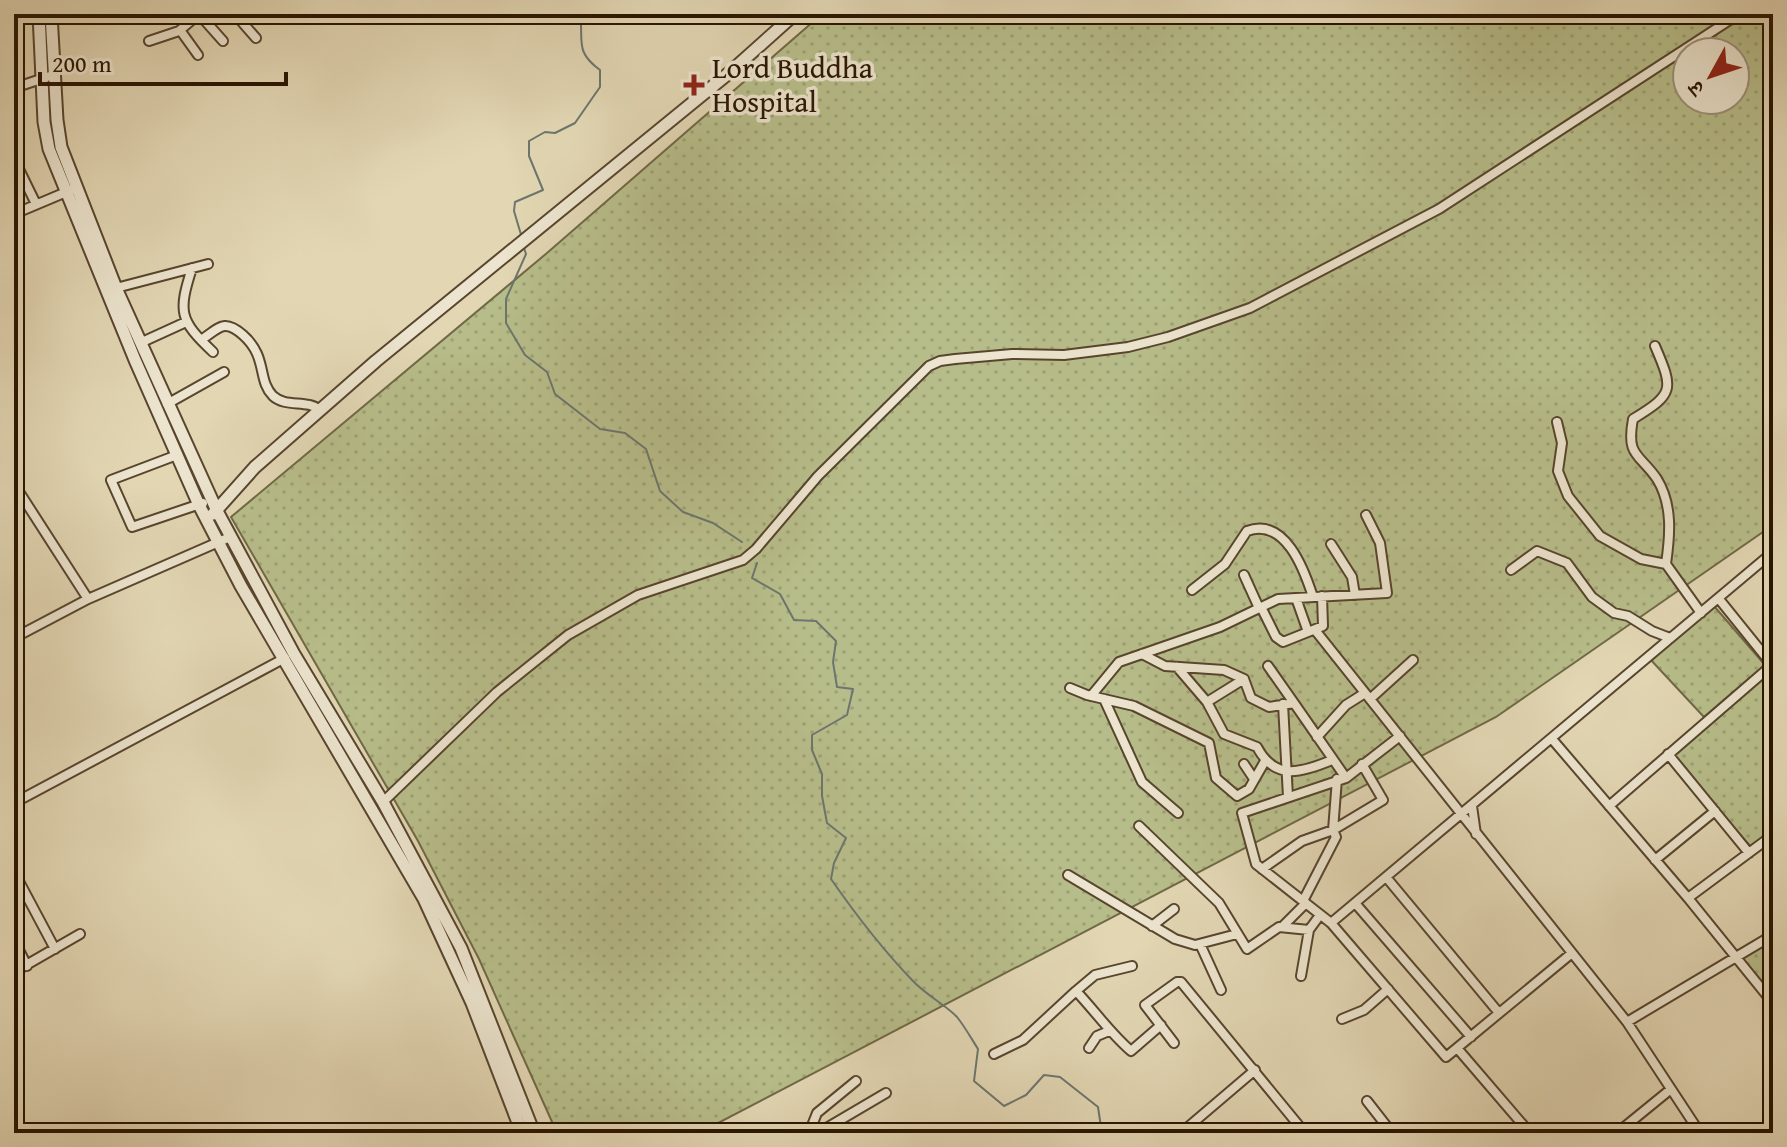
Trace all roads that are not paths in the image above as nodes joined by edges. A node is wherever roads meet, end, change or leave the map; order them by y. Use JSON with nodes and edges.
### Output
{"nodes":[{"id":1,"x":39,"y":14,"type":"edge"},
{"id":2,"x":51,"y":14,"type":"edge"},
{"id":3,"x":235,"y":14,"type":"edge"},
{"id":4,"x":795,"y":14,"type":"edge"},
{"id":5,"x":1739,"y":14,"type":"edge"},
{"id":6,"x":180,"y":30,"type":"junction"},
{"id":7,"x":256,"y":38,"type":"dead end"},
{"id":8,"x":149,"y":41,"type":"dead end"},
{"id":9,"x":223,"y":41,"type":"dead end"},
{"id":10,"x":198,"y":55,"type":"dead end"},
{"id":11,"x":56,"y":74,"type":"junction"},
{"id":12,"x":42,"y":79,"type":"junction"},
{"id":13,"x":14,"y":88,"type":"edge"},
{"id":14,"x":14,"y":159,"type":"edge"},
{"id":15,"x":70,"y":191,"type":"junction"},
{"id":16,"x":36,"y":204,"type":"junction"},
{"id":17,"x":14,"y":214,"type":"edge"},
{"id":18,"x":96,"y":252,"type":"junction"},
{"id":19,"x":208,"y":264,"type":"dead end"},
{"id":20,"x":192,"y":268,"type":"junction"},
{"id":21,"x":116,"y":288,"type":"junction"},
{"id":22,"x":186,"y":322,"type":"junction"},
{"id":23,"x":201,"y":340,"type":"junction"},
{"id":24,"x":140,"y":343,"type":"junction"},
{"id":25,"x":1655,"y":346,"type":"dead end"},
{"id":26,"x":213,"y":352,"type":"dead end"},
{"id":27,"x":224,"y":372,"type":"dead end"},
{"id":28,"x":167,"y":404,"type":"junction"},
{"id":29,"x":320,"y":410,"type":"junction"},
{"id":30,"x":1557,"y":422,"type":"dead end"},
{"id":31,"x":177,"y":455,"type":"junction"},
{"id":32,"x":14,"y":484,"type":"edge"},
{"id":33,"x":199,"y":505,"type":"junction"},
{"id":34,"x":212,"y":510,"type":"junction"},
{"id":35,"x":1366,"y":515,"type":"dead end"},
{"id":36,"x":230,"y":537,"type":"junction"},
{"id":37,"x":218,"y":542,"type":"junction"},
{"id":38,"x":1331,"y":544,"type":"dead end"},
{"id":39,"x":1772,"y":555,"type":"edge"},
{"id":40,"x":1666,"y":564,"type":"junction"},
{"id":41,"x":1511,"y":570,"type":"dead end"},
{"id":42,"x":1244,"y":575,"type":"dead end"},
{"id":43,"x":1192,"y":590,"type":"dead end"},
{"id":44,"x":1355,"y":595,"type":"junction"},
{"id":45,"x":1318,"y":596,"type":"junction"},
{"id":46,"x":1296,"y":598,"type":"junction"},
{"id":47,"x":88,"y":599,"type":"junction"},
{"id":48,"x":1719,"y":599,"type":"junction"},
{"id":49,"x":1260,"y":608,"type":"junction"},
{"id":50,"x":1701,"y":613,"type":"junction"},
{"id":51,"x":1312,"y":631,"type":"junction"},
{"id":52,"x":14,"y":638,"type":"edge"},
{"id":53,"x":1670,"y":638,"type":"junction"},
{"id":54,"x":1142,"y":654,"type":"junction"},
{"id":55,"x":289,"y":656,"type":"junction"},
{"id":56,"x":1413,"y":660,"type":"dead end"},
{"id":57,"x":1268,"y":666,"type":"dead end"},
{"id":58,"x":1773,"y":666,"type":"edge"},
{"id":59,"x":1177,"y":667,"type":"junction"},
{"id":60,"x":1244,"y":679,"type":"junction"},
{"id":61,"x":1070,"y":688,"type":"dead end"},
{"id":62,"x":1091,"y":696,"type":"junction"},
{"id":63,"x":1367,"y":696,"type":"junction"},
{"id":64,"x":1104,"y":699,"type":"junction"},
{"id":65,"x":1207,"y":702,"type":"junction"},
{"id":66,"x":1294,"y":703,"type":"junction"},
{"id":67,"x":1283,"y":704,"type":"junction"},
{"id":68,"x":1400,"y":736,"type":"junction"},
{"id":69,"x":1317,"y":737,"type":"junction"},
{"id":70,"x":1552,"y":739,"type":"junction"},
{"id":71,"x":1668,"y":754,"type":"junction"},
{"id":72,"x":1332,"y":760,"type":"junction"},
{"id":73,"x":1265,"y":761,"type":"junction"},
{"id":74,"x":1244,"y":764,"type":"dead end"},
{"id":75,"x":1362,"y":764,"type":"junction"},
{"id":76,"x":1287,"y":770,"type":"junction"},
{"id":77,"x":1341,"y":778,"type":"junction"},
{"id":78,"x":1254,"y":779,"type":"junction"},
{"id":79,"x":1237,"y":796,"type":"junction"},
{"id":80,"x":1288,"y":797,"type":"junction"},
{"id":81,"x":383,"y":802,"type":"junction"},
{"id":82,"x":14,"y":803,"type":"edge"},
{"id":83,"x":1472,"y":806,"type":"junction"},
{"id":84,"x":1609,"y":806,"type":"junction"},
{"id":85,"x":1715,"y":811,"type":"junction"},
{"id":86,"x":1178,"y":813,"type":"dead end"},
{"id":87,"x":1242,"y":813,"type":"junction"},
{"id":88,"x":1461,"y":815,"type":"junction"},
{"id":89,"x":1139,"y":826,"type":"dead end"},
{"id":90,"x":1333,"y":830,"type":"junction"},
{"id":91,"x":1476,"y":834,"type":"junction"},
{"id":92,"x":1773,"y":835,"type":"edge"},
{"id":93,"x":1749,"y":853,"type":"junction"},
{"id":94,"x":1655,"y":860,"type":"junction"},
{"id":95,"x":1262,"y":869,"type":"junction"},
{"id":96,"x":14,"y":872,"type":"edge"},
{"id":97,"x":1068,"y":875,"type":"dead end"},
{"id":98,"x":1386,"y":877,"type":"junction"},
{"id":99,"x":1688,"y":898,"type":"junction"},
{"id":100,"x":1304,"y":902,"type":"junction"},
{"id":101,"x":1355,"y":903,"type":"junction"},
{"id":102,"x":1174,"y":909,"type":"dead end"},
{"id":103,"x":1320,"y":915,"type":"junction"},
{"id":104,"x":1331,"y":923,"type":"junction"},
{"id":105,"x":1152,"y":926,"type":"junction"},
{"id":106,"x":1282,"y":927,"type":"junction"},
{"id":107,"x":1309,"y":930,"type":"junction"},
{"id":108,"x":80,"y":934,"type":"dead end"},
{"id":109,"x":1237,"y":934,"type":"junction"},
{"id":110,"x":1773,"y":935,"type":"edge"},
{"id":111,"x":14,"y":940,"type":"edge"},
{"id":112,"x":1200,"y":944,"type":"junction"},
{"id":113,"x":55,"y":949,"type":"junction"},
{"id":114,"x":1572,"y":953,"type":"junction"},
{"id":115,"x":1735,"y":959,"type":"junction"},
{"id":116,"x":27,"y":966,"type":"junction"},
{"id":117,"x":1132,"y":966,"type":"dead end"},
{"id":118,"x":14,"y":972,"type":"edge"},
{"id":119,"x":1301,"y":976,"type":"dead end"},
{"id":120,"x":1388,"y":989,"type":"junction"},
{"id":121,"x":1221,"y":990,"type":"dead end"},
{"id":122,"x":1076,"y":991,"type":"junction"},
{"id":123,"x":1773,"y":1003,"type":"edge"},
{"id":124,"x":1499,"y":1013,"type":"junction"},
{"id":125,"x":1342,"y":1019,"type":"dead end"},
{"id":126,"x":1627,"y":1022,"type":"junction"},
{"id":127,"x":1161,"y":1025,"type":"junction"},
{"id":128,"x":1109,"y":1031,"type":"junction"},
{"id":129,"x":1471,"y":1037,"type":"junction"},
{"id":130,"x":1174,"y":1043,"type":"dead end"},
{"id":131,"x":1089,"y":1048,"type":"dead end"},
{"id":132,"x":1457,"y":1048,"type":"junction"},
{"id":133,"x":994,"y":1054,"type":"dead end"},
{"id":134,"x":1255,"y":1070,"type":"junction"},
{"id":135,"x":856,"y":1081,"type":"dead end"},
{"id":136,"x":1671,"y":1089,"type":"junction"},
{"id":137,"x":886,"y":1093,"type":"dead end"},
{"id":138,"x":1367,"y":1101,"type":"dead end"},
{"id":139,"x":1297,"y":1123,"type":"junction"},
{"id":140,"x":522,"y":1133,"type":"edge"},
{"id":141,"x":534,"y":1133,"type":"edge"},
{"id":142,"x":809,"y":1133,"type":"edge"},
{"id":143,"x":818,"y":1133,"type":"edge"},
{"id":144,"x":1181,"y":1133,"type":"edge"},
{"id":145,"x":1285,"y":1133,"type":"edge"},
{"id":146,"x":1305,"y":1133,"type":"edge"},
{"id":147,"x":1392,"y":1133,"type":"edge"},
{"id":148,"x":1530,"y":1133,"type":"edge"},
{"id":149,"x":1617,"y":1133,"type":"edge"},
{"id":150,"x":1700,"y":1133,"type":"edge"}],
"edges":[{"from":1,"to":12,"type":"street"},
{"from":2,"to":11,"type":"street"},
{"from":3,"to":7,"type":"street"},
{"from":4,"to":29,"type":"street"},
{"from":5,"to":81,"type":"street"},
{"from":6,"to":8,"type":"street"},
{"from":6,"to":9,"type":"street"},
{"from":6,"to":10,"type":"street"},
{"from":11,"to":12,"type":"street"},
{"from":11,"to":15,"type":"street"},
{"from":12,"to":13,"type":"street"},
{"from":12,"to":15,"type":"street"},
{"from":14,"to":16,"type":"street"},
{"from":15,"to":16,"type":"street"},
{"from":15,"to":18,"type":"street"},
{"from":16,"to":17,"type":"street"},
{"from":18,"to":21,"type":"street"},
{"from":18,"to":31,"type":"street"},
{"from":19,"to":20,"type":"street"},
{"from":20,"to":21,"type":"street"},
{"from":20,"to":22,"type":"street"},
{"from":21,"to":24,"type":"street"},
{"from":22,"to":23,"type":"street"},
{"from":22,"to":24,"type":"street"},
{"from":23,"to":26,"type":"street"},
{"from":23,"to":29,"type":"street"},
{"from":24,"to":28,"type":"street"},
{"from":25,"to":40,"type":"street"},
{"from":27,"to":28,"type":"street"},
{"from":28,"to":34,"type":"street"},
{"from":29,"to":34,"type":"street"},
{"from":30,"to":40,"type":"street"},
{"from":31,"to":33,"type":"street"},
{"from":31,"to":33,"type":"street"},
{"from":32,"to":47,"type":"street"},
{"from":33,"to":34,"type":"street"},
{"from":34,"to":36,"type":"street"},
{"from":34,"to":37,"type":"street"},
{"from":35,"to":44,"type":"street"},
{"from":36,"to":37,"type":"street"},
{"from":36,"to":55,"type":"street"},
{"from":37,"to":47,"type":"street"},
{"from":37,"to":55,"type":"street"},
{"from":38,"to":44,"type":"street"},
{"from":39,"to":48,"type":"street"},
{"from":40,"to":50,"type":"street"},
{"from":41,"to":53,"type":"street"},
{"from":42,"to":49,"type":"street"},
{"from":43,"to":45,"type":"street"},
{"from":44,"to":45,"type":"street"},
{"from":45,"to":46,"type":"street"},
{"from":45,"to":51,"type":"street"},
{"from":46,"to":49,"type":"street"},
{"from":46,"to":51,"type":"street"},
{"from":47,"to":52,"type":"street"},
{"from":48,"to":50,"type":"street"},
{"from":48,"to":58,"type":"street"},
{"from":49,"to":51,"type":"street"},
{"from":49,"to":54,"type":"street"},
{"from":50,"to":53,"type":"street"},
{"from":51,"to":63,"type":"street"},
{"from":53,"to":70,"type":"street"},
{"from":54,"to":59,"type":"street"},
{"from":54,"to":62,"type":"street"},
{"from":55,"to":81,"type":"street"},
{"from":55,"to":82,"type":"street"},
{"from":55,"to":140,"type":"street"},
{"from":56,"to":63,"type":"street"},
{"from":57,"to":66,"type":"street"},
{"from":58,"to":71,"type":"street"},
{"from":59,"to":60,"type":"street"},
{"from":59,"to":65,"type":"street"},
{"from":60,"to":65,"type":"street"},
{"from":60,"to":67,"type":"street"},
{"from":61,"to":62,"type":"street"},
{"from":62,"to":64,"type":"street"},
{"from":63,"to":68,"type":"street"},
{"from":63,"to":69,"type":"street"},
{"from":64,"to":79,"type":"street"},
{"from":64,"to":86,"type":"street"},
{"from":65,"to":73,"type":"street"},
{"from":66,"to":67,"type":"street"},
{"from":66,"to":69,"type":"street"},
{"from":67,"to":76,"type":"street"},
{"from":68,"to":75,"type":"street"},
{"from":68,"to":88,"type":"street"},
{"from":69,"to":72,"type":"street"},
{"from":70,"to":83,"type":"street"},
{"from":70,"to":84,"type":"street"},
{"from":71,"to":84,"type":"street"},
{"from":71,"to":85,"type":"street"},
{"from":72,"to":76,"type":"street"},
{"from":72,"to":77,"type":"street"},
{"from":73,"to":76,"type":"street"},
{"from":73,"to":78,"type":"street"},
{"from":74,"to":78,"type":"street"},
{"from":75,"to":77,"type":"street"},
{"from":75,"to":90,"type":"street"},
{"from":76,"to":80,"type":"street"},
{"from":77,"to":80,"type":"street"},
{"from":77,"to":90,"type":"street"},
{"from":78,"to":79,"type":"street"},
{"from":79,"to":87,"type":"street"},
{"from":80,"to":87,"type":"street"},
{"from":81,"to":141,"type":"street"},
{"from":83,"to":88,"type":"street"},
{"from":83,"to":91,"type":"street"},
{"from":84,"to":94,"type":"street"},
{"from":85,"to":93,"type":"street"},
{"from":85,"to":94,"type":"street"},
{"from":87,"to":95,"type":"street"},
{"from":88,"to":91,"type":"street"},
{"from":88,"to":98,"type":"street"},
{"from":89,"to":109,"type":"street"},
{"from":90,"to":95,"type":"street"},
{"from":90,"to":100,"type":"street"},
{"from":91,"to":114,"type":"street"},
{"from":92,"to":93,"type":"street"},
{"from":93,"to":99,"type":"street"},
{"from":94,"to":99,"type":"street"},
{"from":95,"to":100,"type":"street"},
{"from":96,"to":113,"type":"street"},
{"from":97,"to":105,"type":"street"},
{"from":98,"to":101,"type":"street"},
{"from":98,"to":124,"type":"street"},
{"from":99,"to":115,"type":"street"},
{"from":100,"to":103,"type":"street"},
{"from":100,"to":106,"type":"street"},
{"from":101,"to":104,"type":"street"},
{"from":101,"to":129,"type":"street"},
{"from":102,"to":105,"type":"street"},
{"from":103,"to":104,"type":"street"},
{"from":103,"to":107,"type":"street"},
{"from":104,"to":120,"type":"street"},
{"from":105,"to":112,"type":"street"},
{"from":106,"to":107,"type":"street"},
{"from":106,"to":109,"type":"street"},
{"from":107,"to":119,"type":"street"},
{"from":108,"to":113,"type":"street"},
{"from":109,"to":112,"type":"street"},
{"from":110,"to":115,"type":"street"},
{"from":111,"to":116,"type":"street"},
{"from":112,"to":121,"type":"street"},
{"from":113,"to":116,"type":"street"},
{"from":114,"to":124,"type":"street"},
{"from":114,"to":126,"type":"street"},
{"from":115,"to":123,"type":"street"},
{"from":115,"to":126,"type":"street"},
{"from":116,"to":118,"type":"street"},
{"from":117,"to":122,"type":"street"},
{"from":120,"to":125,"type":"street"},
{"from":120,"to":132,"type":"street"},
{"from":122,"to":128,"type":"street"},
{"from":122,"to":133,"type":"street"},
{"from":124,"to":129,"type":"street"},
{"from":126,"to":136,"type":"street"},
{"from":127,"to":128,"type":"street"},
{"from":127,"to":130,"type":"street"},
{"from":127,"to":134,"type":"street"},
{"from":128,"to":131,"type":"street"},
{"from":129,"to":132,"type":"street"},
{"from":132,"to":148,"type":"street"},
{"from":134,"to":139,"type":"street"},
{"from":134,"to":144,"type":"street"},
{"from":135,"to":142,"type":"street"},
{"from":136,"to":149,"type":"street"},
{"from":136,"to":150,"type":"street"},
{"from":137,"to":143,"type":"street"},
{"from":138,"to":147,"type":"street"},
{"from":139,"to":145,"type":"street"},
{"from":139,"to":146,"type":"street"}]}
